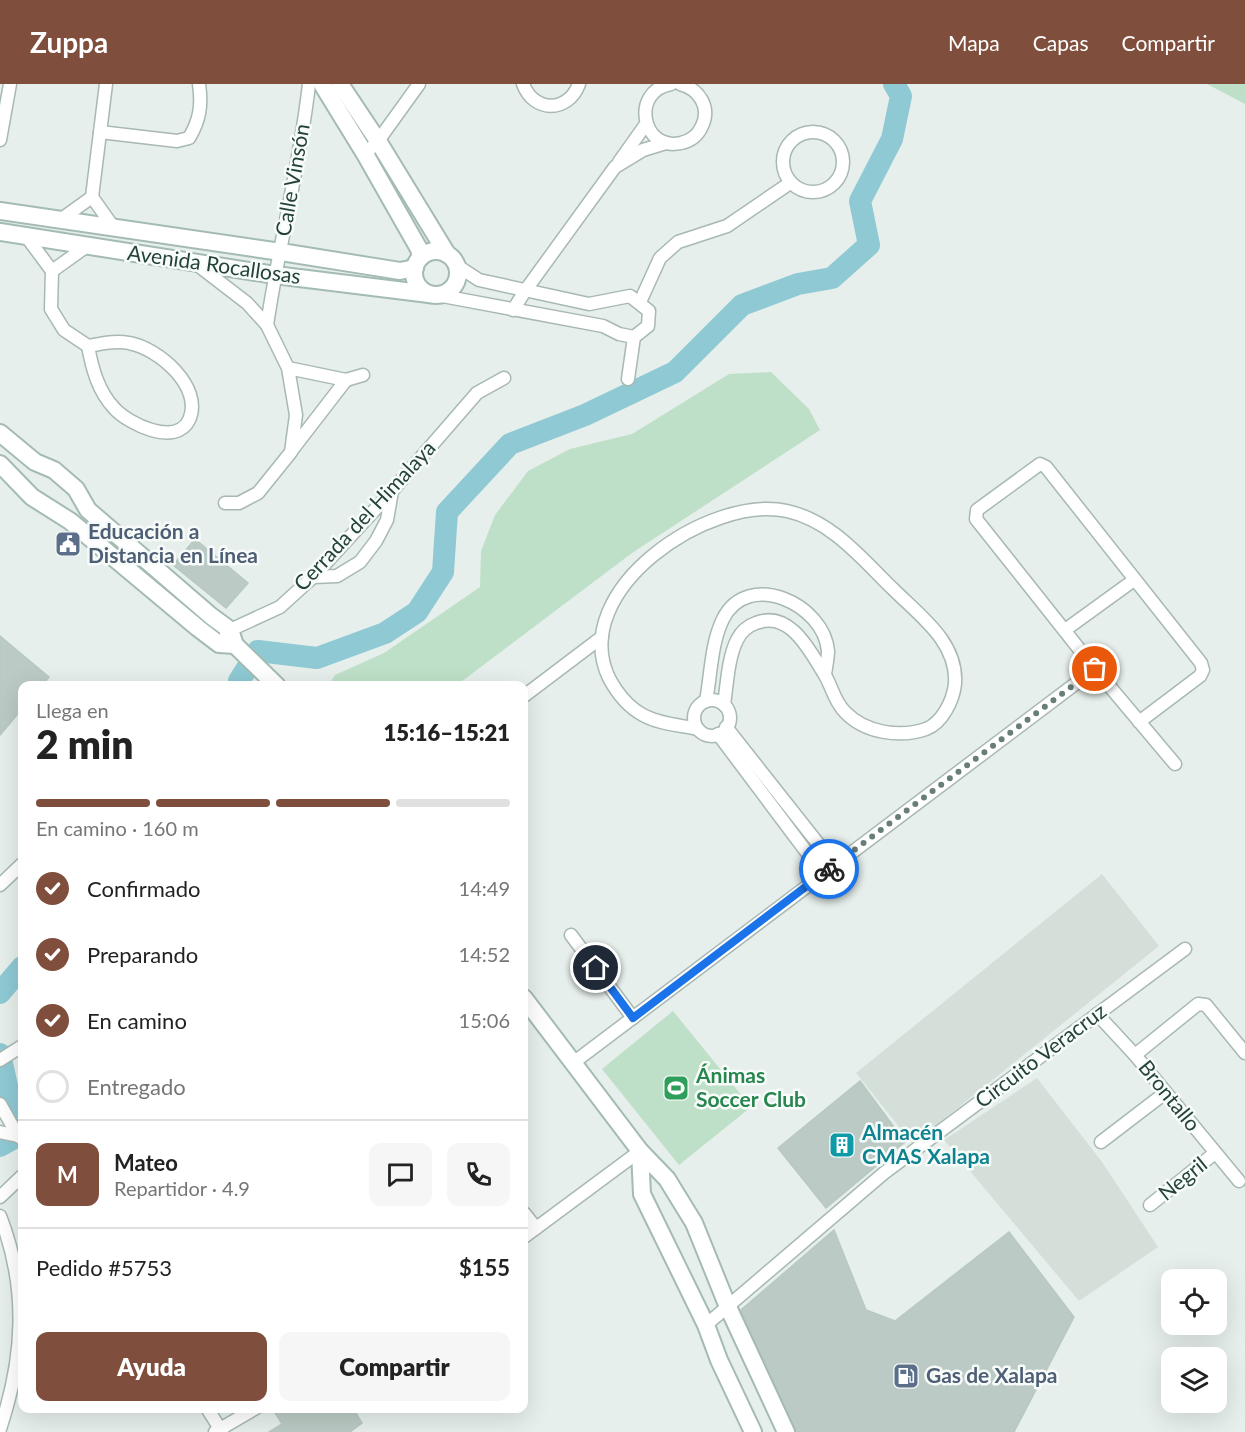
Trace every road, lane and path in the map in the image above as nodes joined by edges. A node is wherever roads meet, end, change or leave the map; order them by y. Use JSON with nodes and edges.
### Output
{"nodes":[{"id":1,"x":10,"y":84,"type":"edge"},
{"id":2,"x":106,"y":84,"type":"edge"},
{"id":3,"x":199,"y":84,"type":"edge"},
{"id":4,"x":309,"y":84,"type":"edge"},
{"id":5,"x":322,"y":84,"type":"edge"},
{"id":6,"x":340,"y":84,"type":"edge"},
{"id":7,"x":419,"y":84,"type":"edge"},
{"id":8,"x":523,"y":84,"type":"edge"},
{"id":9,"x":579,"y":84,"type":"edge"},
{"id":10,"x":671,"y":84,"type":"edge"},
{"id":11,"x":680,"y":84,"type":"edge"},
{"id":12,"x":2,"y":111,"type":"edge"},
{"id":13,"x":646,"y":124,"type":"junction"},
{"id":14,"x":100,"y":132,"type":"junction"},
{"id":15,"x":0,"y":140,"type":"edge"},
{"id":16,"x":378,"y":141,"type":"junction"},
{"id":17,"x":666,"y":143,"type":"junction"},
{"id":18,"x":366,"y":154,"type":"junction"},
{"id":19,"x":615,"y":167,"type":"junction"},
{"id":20,"x":790,"y":183,"type":"junction"},
{"id":21,"x":92,"y":197,"type":"junction"},
{"id":22,"x":0,"y":211,"type":"edge"},
{"id":23,"x":60,"y":220,"type":"junction"},
{"id":24,"x":114,"y":228,"type":"junction"},
{"id":25,"x":0,"y":232,"type":"edge"},
{"id":26,"x":157,"y":235,"type":"junction"},
{"id":27,"x":26,"y":236,"type":"junction"},
{"id":28,"x":87,"y":246,"type":"junction"},
{"id":29,"x":281,"y":252,"type":"junction"},
{"id":30,"x":154,"y":256,"type":"junction"},
{"id":31,"x":452,"y":260,"type":"junction"},
{"id":32,"x":194,"y":263,"type":"junction"},
{"id":33,"x":418,"y":263,"type":"junction"},
{"id":34,"x":52,"y":271,"type":"junction"},
{"id":35,"x":275,"y":275,"type":"junction"},
{"id":36,"x":525,"y":291,"type":"junction"},
{"id":37,"x":433,"y":295,"type":"junction"},
{"id":38,"x":640,"y":302,"type":"junction"},
{"id":39,"x":513,"y":310,"type":"junction"},
{"id":40,"x":267,"y":325,"type":"junction"},
{"id":41,"x":634,"y":337,"type":"junction"},
{"id":42,"x":88,"y":346,"type":"junction"},
{"id":43,"x":288,"y":368,"type":"junction"},
{"id":44,"x":363,"y":375,"type":"dead end"},
{"id":45,"x":504,"y":378,"type":"dead end"},
{"id":46,"x":628,"y":379,"type":"dead end"},
{"id":47,"x":346,"y":380,"type":"junction"},
{"id":48,"x":0,"y":433,"type":"edge"},
{"id":49,"x":291,"y":452,"type":"junction"},
{"id":50,"x":34,"y":462,"type":"junction"},
{"id":51,"x":0,"y":464,"type":"edge"},
{"id":52,"x":20,"y":483,"type":"junction"},
{"id":53,"x":392,"y":491,"type":"junction"},
{"id":54,"x":225,"y":503,"type":"dead end"},
{"id":55,"x":313,"y":577,"type":"junction"},
{"id":56,"x":1134,"y":580,"type":"junction"},
{"id":57,"x":1065,"y":630,"type":"junction"},
{"id":58,"x":602,"y":637,"type":"junction"},
{"id":59,"x":231,"y":643,"type":"junction"},
{"id":60,"x":1095,"y":669,"type":"junction"},
{"id":61,"x":825,"y":674,"type":"junction"},
{"id":62,"x":272,"y":681,"type":"edge"},
{"id":63,"x":528,"y":693,"type":"edge"},
{"id":64,"x":706,"y":701,"type":"junction"},
{"id":65,"x":723,"y":705,"type":"junction"},
{"id":66,"x":694,"y":716,"type":"junction"},
{"id":67,"x":1139,"y":722,"type":"junction"},
{"id":68,"x":674,"y":724,"type":"junction"},
{"id":69,"x":698,"y":729,"type":"junction"},
{"id":70,"x":722,"y":731,"type":"junction"},
{"id":71,"x":1174,"y":764,"type":"dead end"},
{"id":72,"x":767,"y":788,"type":"junction"},
{"id":73,"x":807,"y":829,"type":"junction"},
{"id":74,"x":796,"y":837,"type":"junction"},
{"id":75,"x":835,"y":865,"type":"junction"},
{"id":76,"x":18,"y":868,"type":"edge"},
{"id":77,"x":823,"y":874,"type":"junction"},
{"id":78,"x":0,"y":885,"type":"edge"},
{"id":79,"x":571,"y":935,"type":"dead end"},
{"id":80,"x":1185,"y":949,"type":"dead end"},
{"id":81,"x":528,"y":1003,"type":"edge"},
{"id":82,"x":1097,"y":1014,"type":"junction"},
{"id":83,"x":633,"y":1018,"type":"junction"},
{"id":84,"x":18,"y":1049,"type":"edge"},
{"id":85,"x":1245,"y":1053,"type":"edge"},
{"id":86,"x":1135,"y":1055,"type":"junction"},
{"id":87,"x":0,"y":1060,"type":"edge"},
{"id":88,"x":573,"y":1063,"type":"junction"},
{"id":89,"x":1165,"y":1093,"type":"junction"},
{"id":90,"x":0,"y":1104,"type":"edge"},
{"id":91,"x":0,"y":1132,"type":"edge"},
{"id":92,"x":18,"y":1135,"type":"edge"},
{"id":93,"x":18,"y":1137,"type":"edge"},
{"id":94,"x":1101,"y":1142,"type":"dead end"},
{"id":95,"x":640,"y":1151,"type":"junction"},
{"id":96,"x":1215,"y":1153,"type":"junction"},
{"id":97,"x":18,"y":1180,"type":"edge"},
{"id":98,"x":1239,"y":1180,"type":"dead end"},
{"id":99,"x":0,"y":1197,"type":"edge"},
{"id":100,"x":1150,"y":1205,"type":"dead end"},
{"id":101,"x":0,"y":1216,"type":"edge"},
{"id":102,"x":528,"y":1218,"type":"edge"},
{"id":103,"x":536,"y":1228,"type":"junction"},
{"id":104,"x":528,"y":1234,"type":"edge"},
{"id":105,"x":18,"y":1286,"type":"edge"},
{"id":106,"x":728,"y":1307,"type":"junction"},
{"id":107,"x":706,"y":1325,"type":"junction"},
{"id":108,"x":18,"y":1355,"type":"edge"},
{"id":109,"x":210,"y":1413,"type":"edge"},
{"id":110,"x":248,"y":1413,"type":"edge"},
{"id":111,"x":0,"y":1429,"type":"edge"},
{"id":112,"x":219,"y":1431,"type":"edge"},
{"id":113,"x":753,"y":1432,"type":"edge"},
{"id":114,"x":786,"y":1432,"type":"edge"}],
"edges":[{"from":1,"to":12,"type":"street"},
{"from":2,"to":14,"type":"street"},
{"from":3,"to":14,"type":"street"},
{"from":4,"to":29,"type":"street","name":"Calle Vinsón"},
{"from":5,"to":18,"type":"street"},
{"from":6,"to":16,"type":"street"},
{"from":7,"to":16,"type":"street"},
{"from":8,"to":9,"type":"street"},
{"from":10,"to":13,"type":"street"},
{"from":11,"to":17,"type":"street"},
{"from":12,"to":15,"type":"street"},
{"from":13,"to":17,"type":"street"},
{"from":13,"to":19,"type":"street"},
{"from":14,"to":21,"type":"street"},
{"from":16,"to":18,"type":"street"},
{"from":16,"to":31,"type":"street"},
{"from":17,"to":19,"type":"street"},
{"from":18,"to":33,"type":"street"},
{"from":19,"to":36,"type":"street"},
{"from":20,"to":20,"type":"street"},
{"from":20,"to":38,"type":"street"},
{"from":21,"to":23,"type":"street"},
{"from":21,"to":24,"type":"street"},
{"from":22,"to":23,"type":"street","name":"Avenida Rocallosas"},
{"from":23,"to":24,"type":"street","name":"Avenida Rocallosas"},
{"from":24,"to":26,"type":"street","name":"Avenida Rocallosas"},
{"from":25,"to":27,"type":"street","name":"Avenida Rocallosas"},
{"from":26,"to":29,"type":"street","name":"Avenida Rocallosas"},
{"from":26,"to":30,"type":"street"},
{"from":27,"to":28,"type":"street","name":"Avenida Rocallosas"},
{"from":27,"to":34,"type":"street"},
{"from":28,"to":30,"type":"street","name":"Avenida Rocallosas"},
{"from":28,"to":34,"type":"street"},
{"from":29,"to":33,"type":"street","name":"Avenida Rocallosas"},
{"from":29,"to":35,"type":"street","name":"Calle Vinsón"},
{"from":30,"to":32,"type":"street","name":"Avenida Rocallosas"},
{"from":31,"to":33,"type":"street"},
{"from":31,"to":36,"type":"street"},
{"from":31,"to":37,"type":"street"},
{"from":32,"to":35,"type":"street","name":"Avenida Rocallosas"},
{"from":32,"to":40,"type":"street"},
{"from":33,"to":37,"type":"street"},
{"from":34,"to":42,"type":"street"},
{"from":35,"to":37,"type":"street","name":"Avenida Rocallosas"},
{"from":35,"to":40,"type":"street","name":"Calle Vinsón"},
{"from":36,"to":38,"type":"street"},
{"from":36,"to":39,"type":"street"},
{"from":37,"to":39,"type":"street","name":"Avenida Rocallosas"},
{"from":38,"to":41,"type":"street"},
{"from":39,"to":41,"type":"street","name":"Avenida Rocallosas"},
{"from":40,"to":43,"type":"street"},
{"from":41,"to":46,"type":"street"},
{"from":42,"to":42,"type":"street"},
{"from":43,"to":47,"type":"street"},
{"from":43,"to":49,"type":"street"},
{"from":44,"to":47,"type":"street"},
{"from":45,"to":53,"type":"street","name":"Cerrada del Himalaya"},
{"from":47,"to":49,"type":"street"},
{"from":48,"to":50,"type":"street"},
{"from":49,"to":54,"type":"street"},
{"from":50,"to":52,"type":"street"},
{"from":50,"to":59,"type":"street"},
{"from":51,"to":52,"type":"street"},
{"from":52,"to":59,"type":"street"},
{"from":53,"to":55,"type":"street","name":"Cerrada del Himalaya"},
{"from":53,"to":55,"type":"street"},
{"from":55,"to":59,"type":"street","name":"Cerrada del Himalaya"},
{"from":56,"to":57,"type":"street"},
{"from":56,"to":57,"type":"street"},
{"from":56,"to":67,"type":"street"},
{"from":57,"to":60,"type":"street"},
{"from":58,"to":61,"type":"street"},
{"from":58,"to":63,"type":"street"},
{"from":58,"to":68,"type":"street"},
{"from":59,"to":62,"type":"street"},
{"from":60,"to":67,"type":"street"},
{"from":60,"to":75,"type":"street"},
{"from":61,"to":64,"type":"street"},
{"from":61,"to":65,"type":"street"},
{"from":64,"to":65,"type":"street"},
{"from":64,"to":66,"type":"street"},
{"from":65,"to":70,"type":"street"},
{"from":66,"to":68,"type":"street"},
{"from":66,"to":69,"type":"street"},
{"from":67,"to":71,"type":"street"},
{"from":68,"to":69,"type":"street"},
{"from":69,"to":70,"type":"street"},
{"from":70,"to":72,"type":"street"},
{"from":72,"to":73,"type":"street"},
{"from":72,"to":74,"type":"street"},
{"from":73,"to":74,"type":"street"},
{"from":73,"to":75,"type":"street"},
{"from":74,"to":77,"type":"street"},
{"from":75,"to":77,"type":"street"},
{"from":76,"to":78,"type":"street"},
{"from":77,"to":83,"type":"street"},
{"from":79,"to":83,"type":"street"},
{"from":80,"to":82,"type":"street","name":"Circuito Veracruz"},
{"from":81,"to":88,"type":"street"},
{"from":82,"to":86,"type":"street","name":"Brontallo"},
{"from":82,"to":106,"type":"street","name":"Circuito Veracruz"},
{"from":83,"to":88,"type":"street"},
{"from":84,"to":87,"type":"street"},
{"from":85,"to":86,"type":"street"},
{"from":86,"to":89,"type":"street","name":"Brontallo"},
{"from":88,"to":95,"type":"street"},
{"from":89,"to":94,"type":"street"},
{"from":89,"to":96,"type":"street","name":"Brontallo"},
{"from":90,"to":92,"type":"street"},
{"from":91,"to":93,"type":"street"},
{"from":95,"to":103,"type":"street"},
{"from":95,"to":106,"type":"street"},
{"from":95,"to":107,"type":"street"},
{"from":96,"to":98,"type":"street","name":"Brontallo"},
{"from":96,"to":100,"type":"street","name":"Negril"},
{"from":97,"to":99,"type":"street"},
{"from":101,"to":105,"type":"street"},
{"from":102,"to":103,"type":"street"},
{"from":103,"to":104,"type":"street"},
{"from":106,"to":107,"type":"street","name":"Circuito Veracruz"},
{"from":106,"to":114,"type":"street"},
{"from":107,"to":113,"type":"street"},
{"from":108,"to":111,"type":"street"},
{"from":109,"to":112,"type":"street"},
{"from":110,"to":112,"type":"street"}]}
